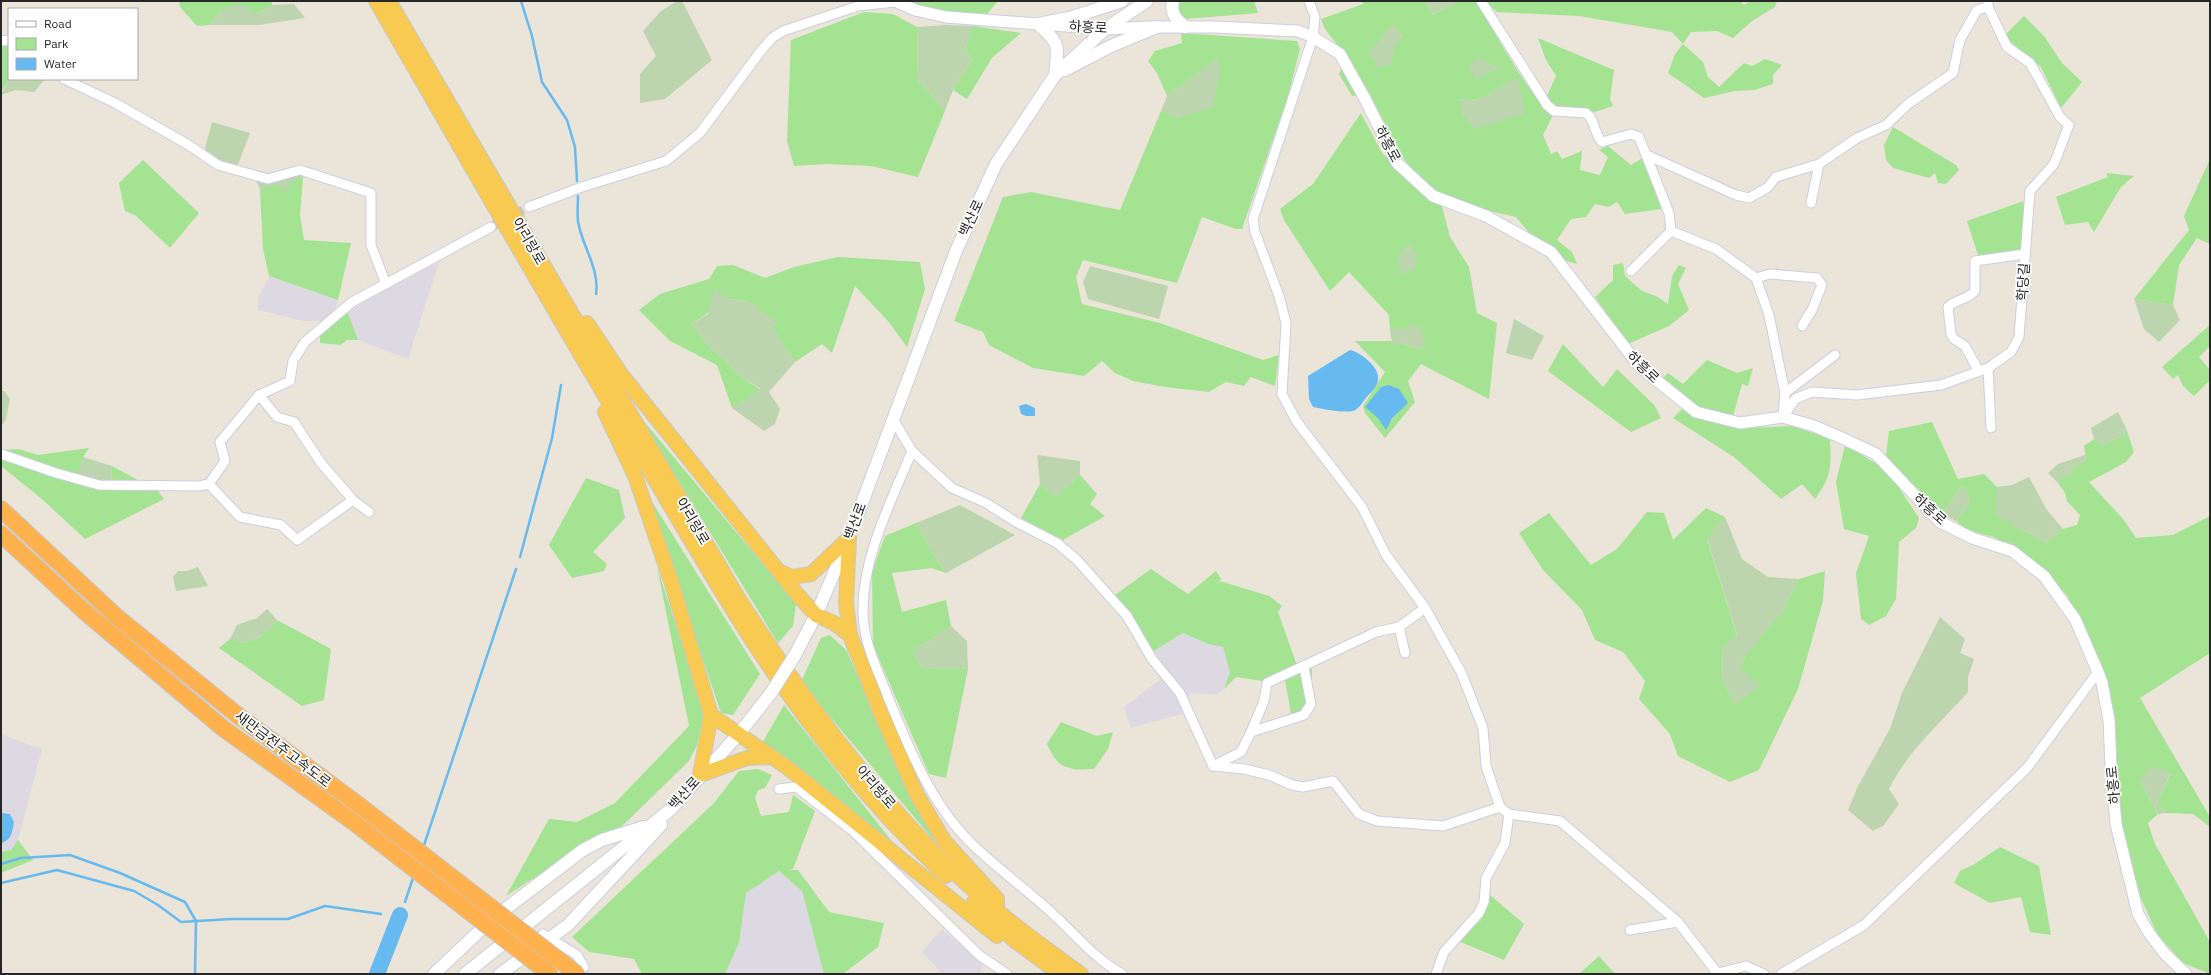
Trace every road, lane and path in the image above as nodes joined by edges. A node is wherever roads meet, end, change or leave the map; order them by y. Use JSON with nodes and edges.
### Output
{"nodes":[{"id":1,"x":376,"y":1,"type":"edge"},
{"id":2,"x":389,"y":1,"type":"edge"},
{"id":3,"x":895,"y":1,"type":"edge"},
{"id":4,"x":1122,"y":1,"type":"edge"},
{"id":5,"x":1147,"y":1,"type":"edge"},
{"id":6,"x":1173,"y":1,"type":"edge"},
{"id":7,"x":1309,"y":1,"type":"edge"},
{"id":8,"x":1481,"y":1,"type":"edge"},
{"id":9,"x":1988,"y":4,"type":"edge"},
{"id":10,"x":1038,"y":24,"type":"junction"},
{"id":11,"x":1157,"y":27,"type":"junction"},
{"id":12,"x":1185,"y":27,"type":"junction"},
{"id":13,"x":1105,"y":29,"type":"junction"},
{"id":14,"x":1313,"y":37,"type":"junction"},
{"id":15,"x":1055,"y":75,"type":"junction"},
{"id":16,"x":66,"y":80,"type":"edge"},
{"id":17,"x":1647,"y":155,"type":"junction"},
{"id":18,"x":1819,"y":164,"type":"junction"},
{"id":19,"x":1811,"y":203,"type":"dead end"},
{"id":20,"x":529,"y":207,"type":"tunnel mouth"},
{"id":21,"x":491,"y":227,"type":"tunnel mouth"},
{"id":22,"x":1671,"y":231,"type":"junction"},
{"id":23,"x":2025,"y":254,"type":"junction"},
{"id":24,"x":1631,"y":271,"type":"dead end"},
{"id":25,"x":1756,"y":278,"type":"junction"},
{"id":26,"x":386,"y":284,"type":"junction"},
{"id":27,"x":561,"y":296,"type":"junction"},
{"id":28,"x":1802,"y":326,"type":"dead end"},
{"id":29,"x":1835,"y":355,"type":"dead end"},
{"id":30,"x":1988,"y":368,"type":"junction"},
{"id":31,"x":1978,"y":370,"type":"junction"},
{"id":32,"x":1785,"y":393,"type":"junction"},
{"id":33,"x":259,"y":395,"type":"junction"},
{"id":34,"x":604,"y":396,"type":"junction"},
{"id":35,"x":1783,"y":417,"type":"junction"},
{"id":36,"x":893,"y":419,"type":"junction"},
{"id":37,"x":1991,"y":428,"type":"dead end"},
{"id":38,"x":912,"y":451,"type":"junction"},
{"id":39,"x":1,"y":454,"type":"edge"},
{"id":40,"x":209,"y":484,"type":"junction"},
{"id":41,"x":353,"y":500,"type":"junction"},
{"id":42,"x":1,"y":509,"type":"edge"},
{"id":43,"x":368,"y":512,"type":"dead end"},
{"id":44,"x":1,"y":534,"type":"edge"},
{"id":45,"x":850,"y":538,"type":"junction"},
{"id":46,"x":777,"y":571,"type":"junction"},
{"id":47,"x":1425,"y":608,"type":"junction"},
{"id":48,"x":816,"y":615,"type":"junction"},
{"id":49,"x":1399,"y":627,"type":"junction"},
{"id":50,"x":850,"y":635,"type":"junction"},
{"id":51,"x":1405,"y":653,"type":"dead end"},
{"id":52,"x":1304,"y":667,"type":"junction"},
{"id":53,"x":2098,"y":672,"type":"junction"},
{"id":54,"x":711,"y":715,"type":"junction"},
{"id":55,"x":1251,"y":732,"type":"junction"},
{"id":56,"x":738,"y":735,"type":"junction"},
{"id":57,"x":772,"y":757,"type":"junction"},
{"id":58,"x":1213,"y":766,"type":"junction"},
{"id":59,"x":700,"y":775,"type":"junction"},
{"id":60,"x":779,"y":789,"type":"dead end"},
{"id":61,"x":1500,"y":806,"type":"junction"},
{"id":62,"x":670,"y":810,"type":"junction"},
{"id":63,"x":1509,"y":814,"type":"junction"},
{"id":64,"x":651,"y":825,"type":"junction"},
{"id":65,"x":996,"y":910,"type":"junction"},
{"id":66,"x":1678,"y":922,"type":"junction"},
{"id":67,"x":1630,"y":930,"type":"dead end"},
{"id":68,"x":546,"y":936,"type":"junction"},
{"id":69,"x":1015,"y":941,"type":"junction"},
{"id":70,"x":581,"y":971,"type":"edge"},
{"id":71,"x":1718,"y":973,"type":"edge"},
{"id":72,"x":434,"y":974,"type":"edge"},
{"id":73,"x":465,"y":974,"type":"edge"},
{"id":74,"x":500,"y":974,"type":"edge"},
{"id":75,"x":550,"y":974,"type":"edge"},
{"id":76,"x":1007,"y":974,"type":"edge"},
{"id":77,"x":1060,"y":974,"type":"edge"},
{"id":78,"x":1081,"y":974,"type":"edge"},
{"id":79,"x":1122,"y":974,"type":"edge"},
{"id":80,"x":1436,"y":974,"type":"edge"},
{"id":81,"x":1764,"y":974,"type":"edge"},
{"id":82,"x":1781,"y":974,"type":"edge"},
{"id":83,"x":2186,"y":974,"type":"edge"}],
"edges":[{"from":1,"to":34,"type":"highway","name":"아리랑로"},
{"from":2,"to":27,"type":"highway","name":"아리랑로"},
{"from":3,"to":10,"type":"street","name":"하흥로"},
{"from":3,"to":20,"type":"street"},
{"from":4,"to":10,"type":"main road"},
{"from":5,"to":13,"type":"main road","name":"백산로"},
{"from":6,"to":12,"type":"main road"},
{"from":7,"to":14,"type":"street"},
{"from":8,"to":17,"type":"street"},
{"from":9,"to":18,"type":"street"},
{"from":9,"to":23,"type":"street","name":"학당길"},
{"from":10,"to":13,"type":"street","name":"하흥로"},
{"from":10,"to":15,"type":"main road"},
{"from":11,"to":12,"type":"street","name":"하흥로"},
{"from":11,"to":13,"type":"street","name":"하흥로"},
{"from":11,"to":15,"type":"main road"},
{"from":12,"to":14,"type":"street","name":"하흥로"},
{"from":13,"to":15,"type":"main road","name":"백산로"},
{"from":14,"to":35,"type":"street","name":"하흥로"},
{"from":14,"to":47,"type":"street"},
{"from":15,"to":36,"type":"main road","name":"백산로"},
{"from":16,"to":26,"type":"street"},
{"from":17,"to":18,"type":"street"},
{"from":17,"to":22,"type":"street"},
{"from":18,"to":19,"type":"street"},
{"from":21,"to":26,"type":"street"},
{"from":22,"to":24,"type":"street"},
{"from":22,"to":25,"type":"street"},
{"from":23,"to":30,"type":"street","name":"학당길"},
{"from":23,"to":31,"type":"street"},
{"from":25,"to":28,"type":"street"},
{"from":25,"to":32,"type":"street"},
{"from":26,"to":33,"type":"street"},
{"from":27,"to":46,"type":"highway"},
{"from":27,"to":65,"type":"highway","name":"아리랑로"},
{"from":29,"to":32,"type":"street"},
{"from":30,"to":31,"type":"street","name":"학당길"},
{"from":30,"to":37,"type":"street"},
{"from":31,"to":35,"type":"street","name":"학당길"},
{"from":32,"to":35,"type":"street"},
{"from":33,"to":40,"type":"street"},
{"from":33,"to":41,"type":"street"},
{"from":34,"to":54,"type":"highway"},
{"from":34,"to":69,"type":"highway","name":"아리랑로"},
{"from":35,"to":53,"type":"street","name":"하흥로"},
{"from":36,"to":38,"type":"street"},
{"from":36,"to":45,"type":"main road","name":"백산로"},
{"from":38,"to":58,"type":"street"},
{"from":38,"to":79,"type":"street"},
{"from":39,"to":40,"type":"street"},
{"from":40,"to":41,"type":"street"},
{"from":41,"to":43,"type":"street"},
{"from":42,"to":70,"type":"highway","name":"새만금전주고속도로","bridge":true},
{"from":44,"to":75,"type":"highway","name":"새만금전주고속도로","bridge":true},
{"from":45,"to":46,"type":"highway"},
{"from":45,"to":48,"type":"main road","name":"백산로"},
{"from":45,"to":50,"type":"highway"},
{"from":46,"to":48,"type":"highway"},
{"from":47,"to":49,"type":"street"},
{"from":47,"to":61,"type":"street"},
{"from":48,"to":50,"type":"highway"},
{"from":48,"to":56,"type":"main road","name":"백산로","bridge":true},
{"from":49,"to":51,"type":"street"},
{"from":49,"to":52,"type":"street"},
{"from":50,"to":65,"type":"highway"},
{"from":52,"to":55,"type":"street"},
{"from":52,"to":55,"type":"street"},
{"from":53,"to":82,"type":"street"},
{"from":53,"to":83,"type":"street","name":"하흥로"},
{"from":54,"to":56,"type":"highway"},
{"from":54,"to":59,"type":"highway"},
{"from":55,"to":58,"type":"street"},
{"from":56,"to":57,"type":"highway"},
{"from":56,"to":59,"type":"main road","name":"백산로"},
{"from":57,"to":59,"type":"highway"},
{"from":57,"to":69,"type":"highway"},
{"from":58,"to":61,"type":"street"},
{"from":59,"to":62,"type":"main road","name":"백산로"},
{"from":60,"to":76,"type":"street"},
{"from":61,"to":63,"type":"street"},
{"from":62,"to":64,"type":"main road","name":"백산로"},
{"from":62,"to":68,"type":"main road"},
{"from":63,"to":66,"type":"street"},
{"from":63,"to":80,"type":"street"},
{"from":64,"to":72,"type":"main road"},
{"from":64,"to":73,"type":"main road","name":"백산로"},
{"from":65,"to":78,"type":"highway","name":"아리랑로"},
{"from":66,"to":67,"type":"street"},
{"from":66,"to":71,"type":"street"},
{"from":68,"to":70,"type":"street"},
{"from":68,"to":74,"type":"main road"},
{"from":69,"to":77,"type":"highway","name":"아리랑로"},
{"from":71,"to":81,"type":"street"}]}
